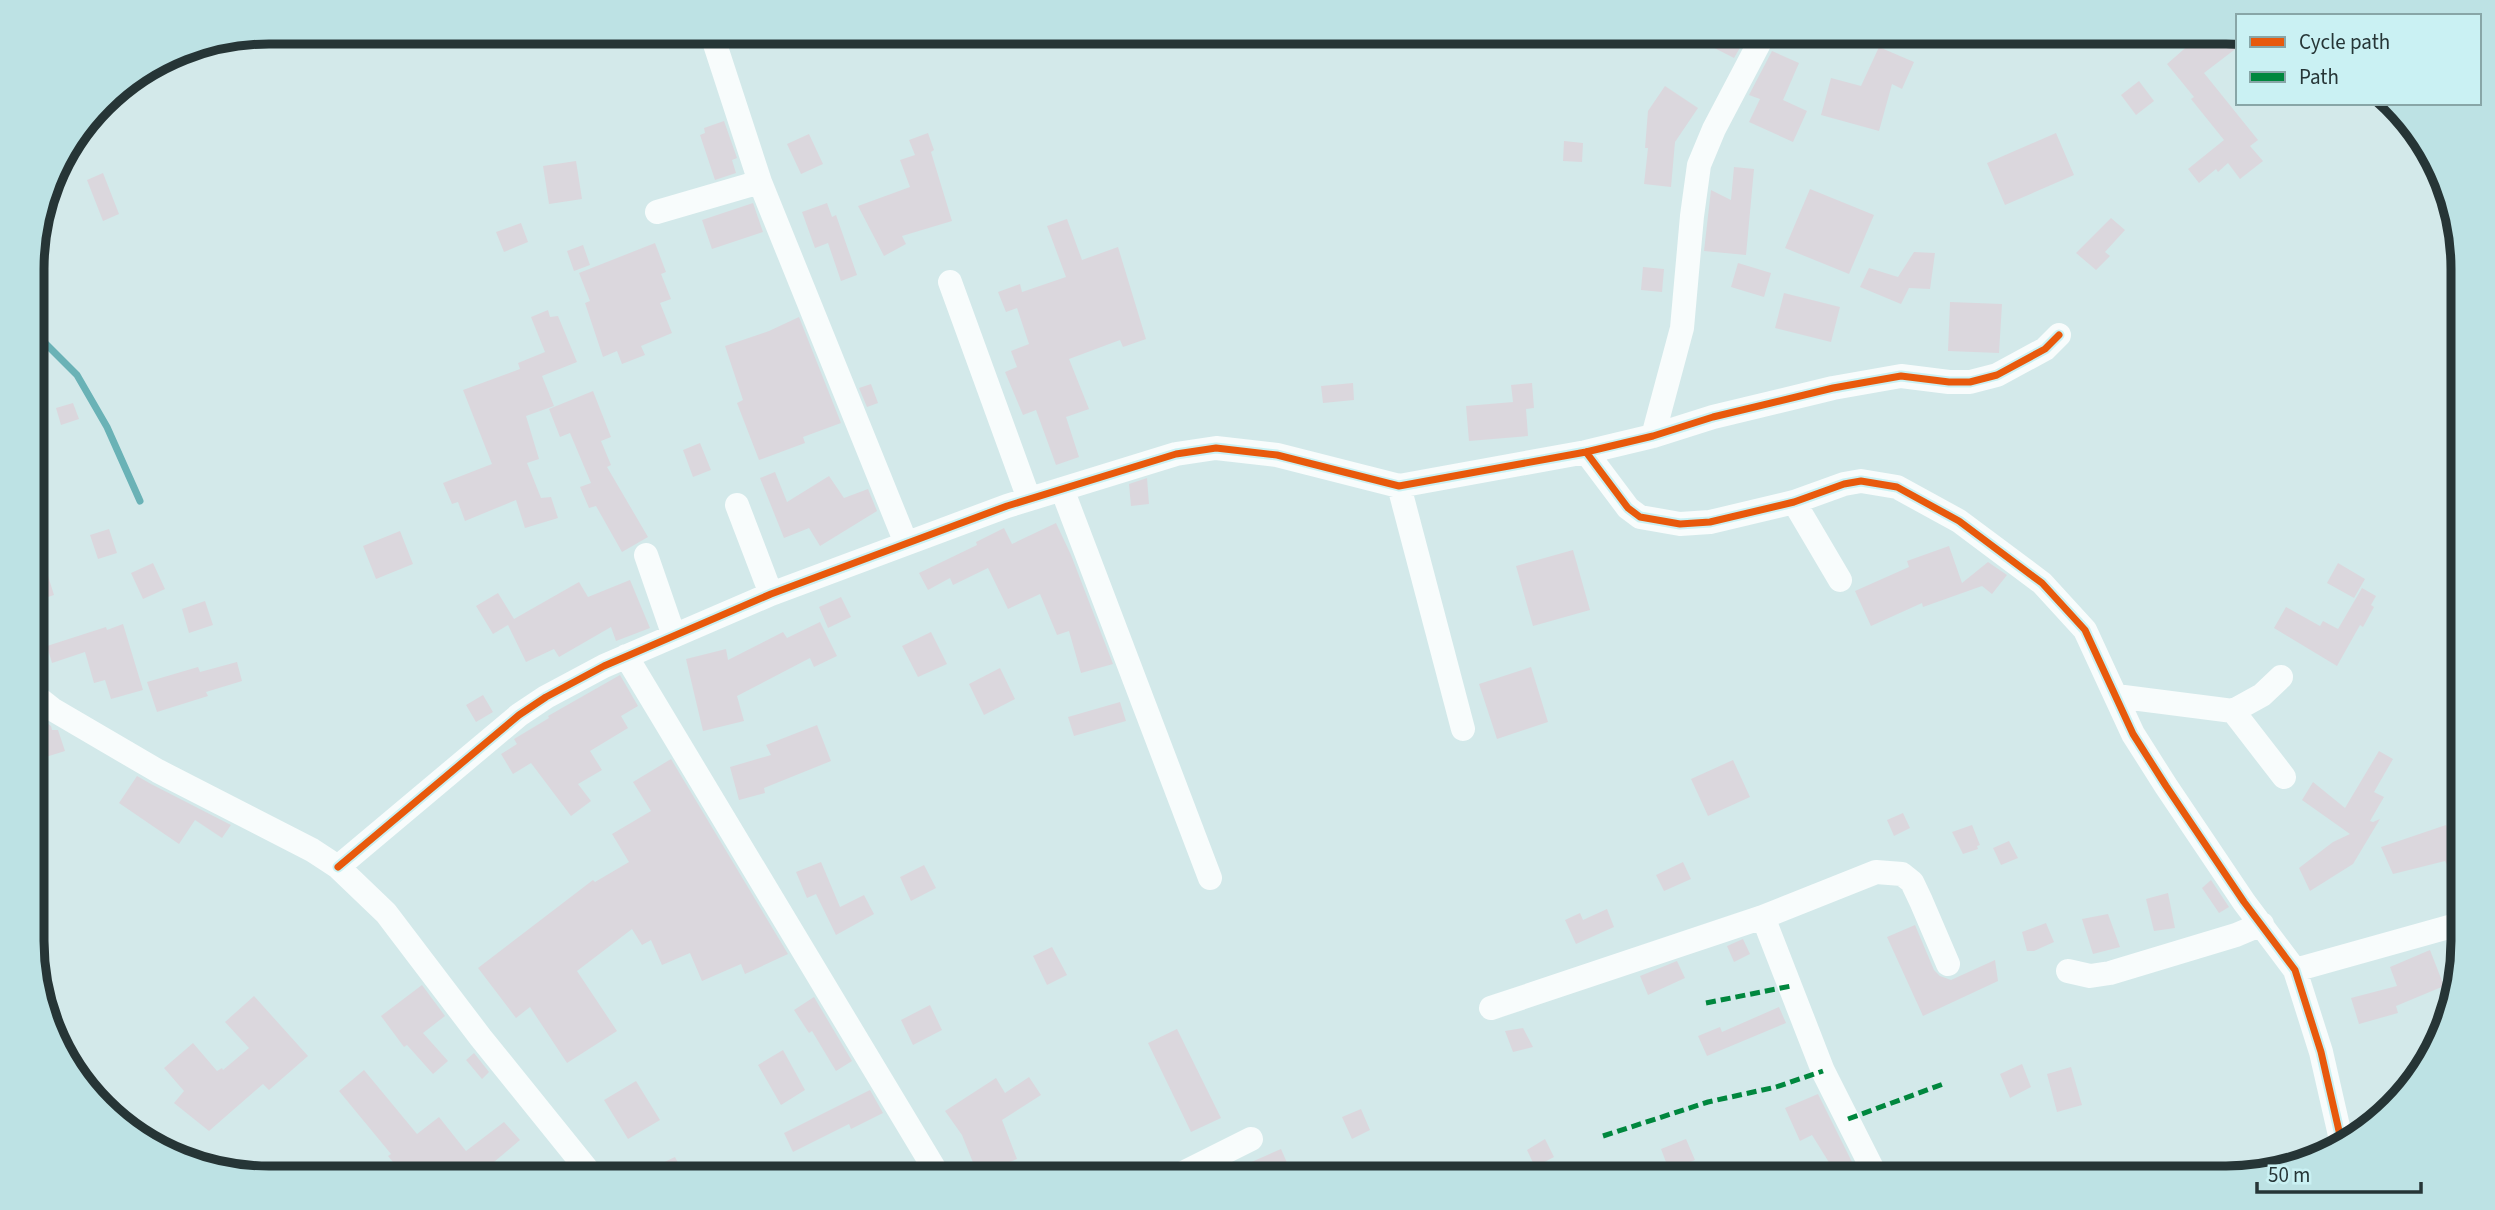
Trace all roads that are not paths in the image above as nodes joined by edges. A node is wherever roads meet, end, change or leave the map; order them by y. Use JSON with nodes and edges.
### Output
{"nodes":[{"id":1,"x":715,"y":44,"type":"edge"},
{"id":2,"x":1759,"y":44,"type":"edge"},
{"id":3,"x":760,"y":182,"type":"junction"},
{"id":4,"x":657,"y":212,"type":"dead end"},
{"id":5,"x":950,"y":282,"type":"dead end"},
{"id":6,"x":2059,"y":335,"type":"dead end"},
{"id":7,"x":1653,"y":436,"type":"junction"},
{"id":8,"x":1586,"y":452,"type":"junction"},
{"id":9,"x":1399,"y":486,"type":"junction"},
{"id":10,"x":1062,"y":489,"type":"junction"},
{"id":11,"x":1029,"y":499,"type":"junction"},
{"id":12,"x":1794,"y":502,"type":"junction"},
{"id":13,"x":737,"y":505,"type":"dead end"},
{"id":14,"x":906,"y":543,"type":"junction"},
{"id":15,"x":646,"y":555,"type":"dead end"},
{"id":16,"x":1840,"y":580,"type":"dead end"},
{"id":17,"x":771,"y":594,"type":"junction"},
{"id":18,"x":674,"y":636,"type":"junction"},
{"id":19,"x":626,"y":656,"type":"junction"},
{"id":20,"x":2281,"y":677,"type":"dead end"},
{"id":21,"x":2116,"y":696,"type":"junction"},
{"id":22,"x":44,"y":703,"type":"edge"},
{"id":23,"x":2233,"y":711,"type":"junction"},
{"id":24,"x":1463,"y":729,"type":"dead end"},
{"id":25,"x":2284,"y":778,"type":"dead end"},
{"id":26,"x":338,"y":867,"type":"junction"},
{"id":27,"x":1210,"y":878,"type":"dead end"},
{"id":28,"x":1763,"y":916,"type":"junction"},
{"id":29,"x":2262,"y":924,"type":"junction"},
{"id":30,"x":2451,"y":926,"type":"edge"},
{"id":31,"x":1948,"y":964,"type":"dead end"},
{"id":32,"x":2295,"y":970,"type":"junction"},
{"id":33,"x":2068,"y":971,"type":"dead end"},
{"id":34,"x":1491,"y":1008,"type":"dead end"},
{"id":35,"x":2340,"y":1135,"type":"edge"},
{"id":36,"x":1251,"y":1139,"type":"dead end"},
{"id":37,"x":584,"y":1166,"type":"edge"},
{"id":38,"x":933,"y":1166,"type":"edge"},
{"id":39,"x":1197,"y":1166,"type":"edge"},
{"id":40,"x":1871,"y":1166,"type":"edge"}],
"edges":[{"from":1,"to":3,"type":"street"},
{"from":2,"to":7,"type":"street"},
{"from":3,"to":4,"type":"street"},
{"from":3,"to":14,"type":"street"},
{"from":5,"to":11,"type":"street"},
{"from":6,"to":7,"type":"street"},
{"from":7,"to":8,"type":"street"},
{"from":8,"to":9,"type":"street"},
{"from":8,"to":12,"type":"street"},
{"from":9,"to":10,"type":"street"},
{"from":9,"to":24,"type":"street"},
{"from":10,"to":11,"type":"street"},
{"from":10,"to":27,"type":"street"},
{"from":11,"to":14,"type":"street"},
{"from":12,"to":16,"type":"street"},
{"from":12,"to":21,"type":"street"},
{"from":13,"to":17,"type":"street"},
{"from":14,"to":17,"type":"street"},
{"from":15,"to":18,"type":"street"},
{"from":17,"to":18,"type":"street"},
{"from":18,"to":19,"type":"street"},
{"from":19,"to":26,"type":"street"},
{"from":19,"to":38,"type":"street"},
{"from":20,"to":23,"type":"street"},
{"from":21,"to":23,"type":"street"},
{"from":21,"to":29,"type":"street"},
{"from":22,"to":26,"type":"street"},
{"from":23,"to":25,"type":"street"},
{"from":26,"to":37,"type":"street"},
{"from":28,"to":31,"type":"street"},
{"from":28,"to":34,"type":"street"},
{"from":28,"to":40,"type":"street"},
{"from":29,"to":32,"type":"street"},
{"from":29,"to":33,"type":"street"},
{"from":30,"to":32,"type":"street"},
{"from":32,"to":35,"type":"street"},
{"from":36,"to":39,"type":"street"}]}
